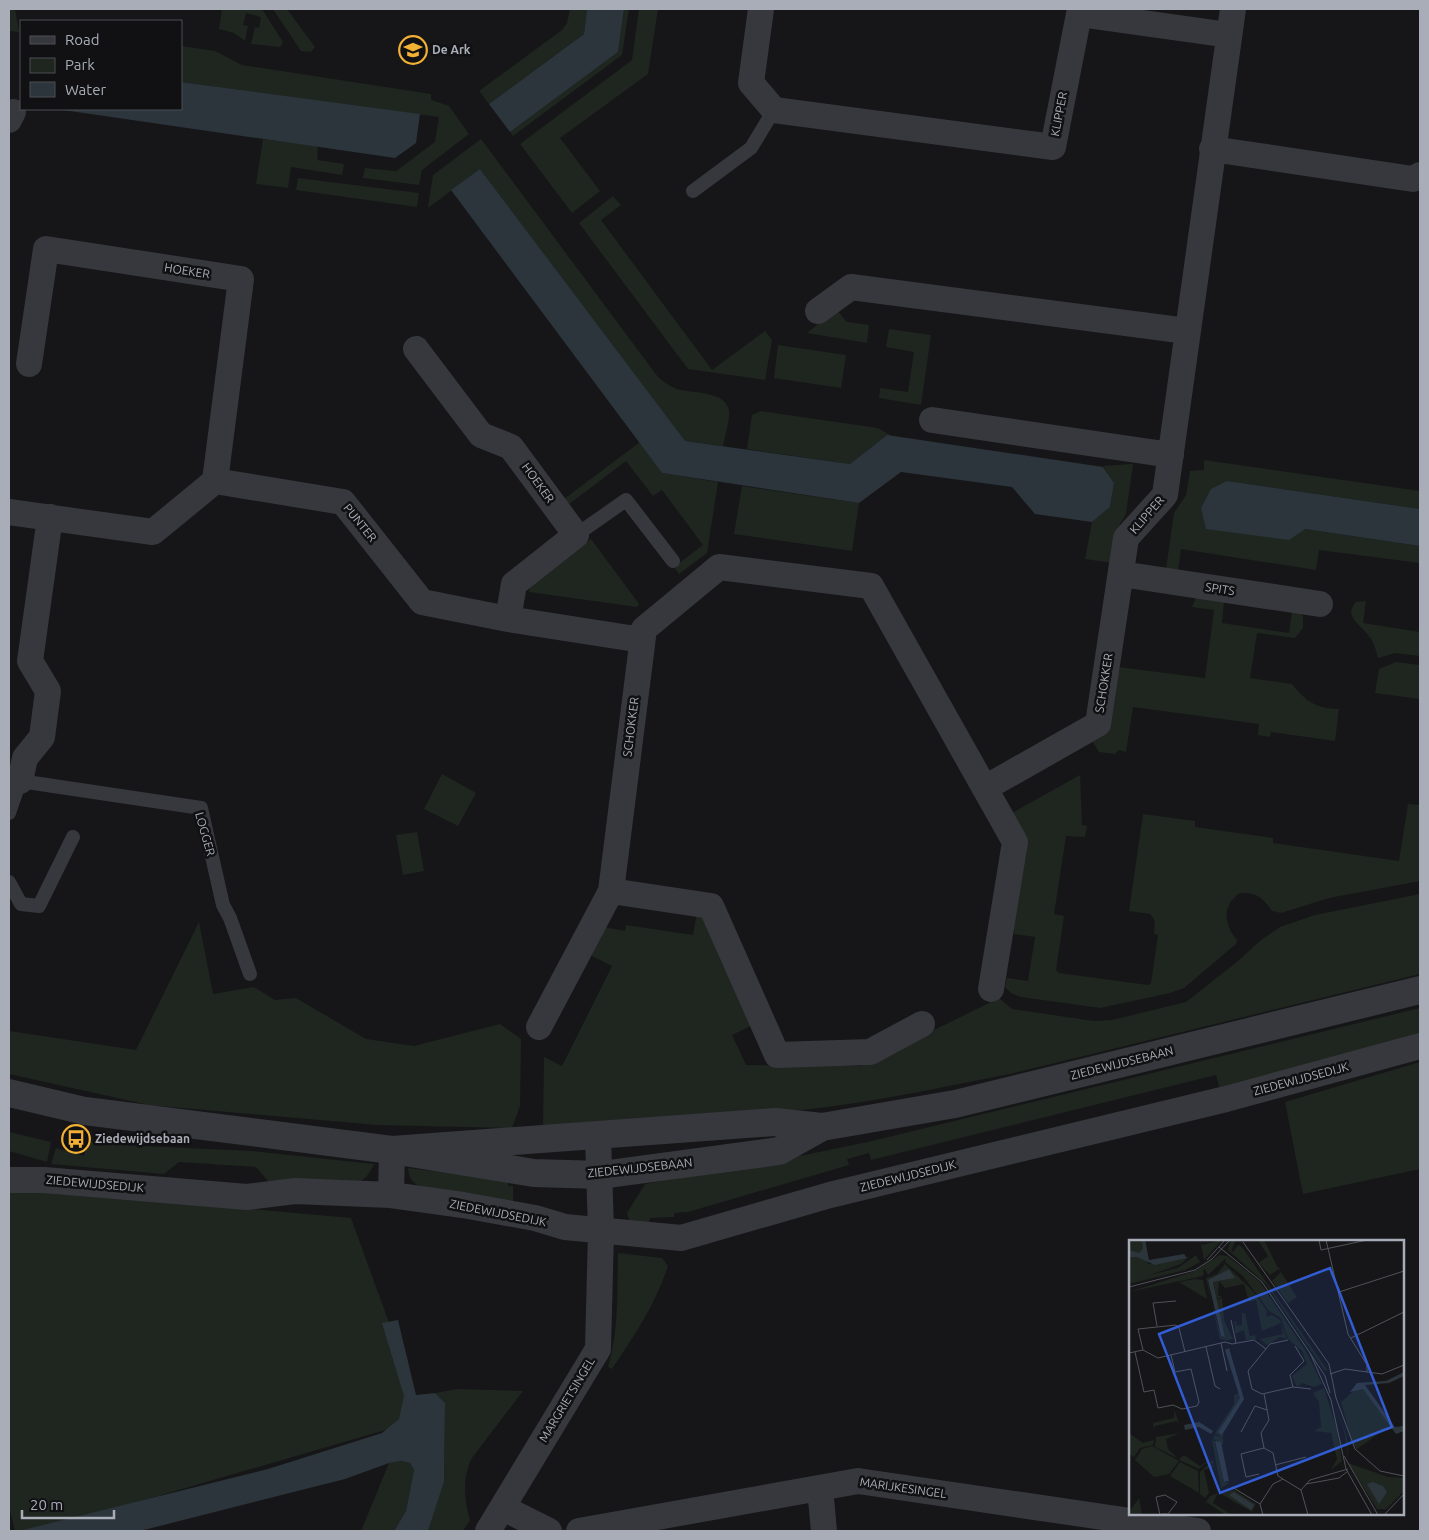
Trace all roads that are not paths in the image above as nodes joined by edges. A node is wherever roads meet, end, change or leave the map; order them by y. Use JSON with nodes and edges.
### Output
{"nodes":[{"id":1,"x":761,"y":9,"type":"edge"},
{"id":2,"x":1233,"y":9,"type":"edge"},
{"id":3,"x":1229,"y":35,"type":"junction"},
{"id":4,"x":774,"y":110,"type":"junction"},
{"id":5,"x":1212,"y":148,"type":"junction"},
{"id":6,"x":1420,"y":174,"type":"edge"},
{"id":7,"x":693,"y":191,"type":"dead end"},
{"id":8,"x":818,"y":311,"type":"dead end"},
{"id":9,"x":1187,"y":331,"type":"junction"},
{"id":10,"x":416,"y":349,"type":"dead end"},
{"id":11,"x":29,"y":364,"type":"dead end"},
{"id":12,"x":932,"y":420,"type":"dead end"},
{"id":13,"x":1170,"y":455,"type":"junction"},
{"id":14,"x":215,"y":481,"type":"junction"},
{"id":15,"x":9,"y":512,"type":"edge"},
{"id":16,"x":50,"y":517,"type":"junction"},
{"id":17,"x":576,"y":535,"type":"junction"},
{"id":18,"x":673,"y":561,"type":"dead end"},
{"id":19,"x":1121,"y":574,"type":"junction"},
{"id":20,"x":1320,"y":604,"type":"dead end"},
{"id":21,"x":508,"y":619,"type":"junction"},
{"id":22,"x":642,"y":640,"type":"junction"},
{"id":23,"x":20,"y":780,"type":"junction"},
{"id":24,"x":986,"y":788,"type":"junction"},
{"id":25,"x":9,"y":813,"type":"edge"},
{"id":26,"x":73,"y":837,"type":"dead end"},
{"id":27,"x":9,"y":882,"type":"edge"},
{"id":28,"x":611,"y":891,"type":"junction"},
{"id":29,"x":250,"y":974,"type":"dead end"},
{"id":30,"x":991,"y":989,"type":"dead end"},
{"id":31,"x":1420,"y":990,"type":"edge"},
{"id":32,"x":922,"y":1024,"type":"dead end"},
{"id":33,"x":539,"y":1027,"type":"dead end"},
{"id":34,"x":1420,"y":1046,"type":"edge"},
{"id":35,"x":9,"y":1093,"type":"edge"},
{"id":36,"x":822,"y":1126,"type":"junction"},
{"id":37,"x":598,"y":1135,"type":"junction"},
{"id":38,"x":392,"y":1150,"type":"junction"},
{"id":39,"x":601,"y":1175,"type":"junction"},
{"id":40,"x":9,"y":1180,"type":"edge"},
{"id":41,"x":391,"y":1196,"type":"junction"},
{"id":42,"x":601,"y":1232,"type":"junction"},
{"id":43,"x":820,"y":1488,"type":"junction"},
{"id":44,"x":503,"y":1508,"type":"junction"},
{"id":45,"x":488,"y":1531,"type":"edge"},
{"id":46,"x":548,"y":1531,"type":"edge"},
{"id":47,"x":579,"y":1531,"type":"edge"},
{"id":48,"x":824,"y":1531,"type":"edge"},
{"id":49,"x":1198,"y":1531,"type":"edge"}],
"edges":[{"from":1,"to":4,"type":"street"},
{"from":2,"to":3,"type":"street","name":"KLIPPER"},
{"from":3,"to":4,"type":"street","name":"KLIPPER"},
{"from":3,"to":5,"type":"street","name":"KLIPPER"},
{"from":4,"to":7,"type":"lane"},
{"from":5,"to":6,"type":"street"},
{"from":5,"to":9,"type":"street","name":"KLIPPER"},
{"from":8,"to":9,"type":"street"},
{"from":9,"to":13,"type":"street","name":"KLIPPER"},
{"from":10,"to":17,"type":"street","name":"HOEKER"},
{"from":11,"to":14,"type":"street","name":"HOEKER"},
{"from":12,"to":13,"type":"street"},
{"from":13,"to":19,"type":"street","name":"KLIPPER"},
{"from":14,"to":16,"type":"street"},
{"from":14,"to":21,"type":"street","name":"PUNTER"},
{"from":15,"to":16,"type":"street"},
{"from":16,"to":23,"type":"street"},
{"from":17,"to":18,"type":"lane"},
{"from":17,"to":21,"type":"street"},
{"from":19,"to":20,"type":"street","name":"SPITS"},
{"from":19,"to":24,"type":"street","name":"SCHOKKER"},
{"from":21,"to":22,"type":"street","name":"PUNTER"},
{"from":22,"to":24,"type":"street","name":"SCHOKKER"},
{"from":22,"to":28,"type":"street","name":"SCHOKKER"},
{"from":23,"to":25,"type":"lane"},
{"from":23,"to":29,"type":"lane","name":"LOGGER"},
{"from":24,"to":30,"type":"street","name":"SCHOKKER"},
{"from":26,"to":27,"type":"lane"},
{"from":28,"to":32,"type":"street"},
{"from":28,"to":33,"type":"street"},
{"from":31,"to":36,"type":"street","name":"ZIEDEWIJDSEBAAN"},
{"from":34,"to":42,"type":"street","name":"ZIEDEWIJDSEDIJK"},
{"from":35,"to":38,"type":"street","name":"ZIEDEWIJDSEBAAN"},
{"from":36,"to":37,"type":"street","name":"ZIEDEWIJDSEBAAN"},
{"from":36,"to":39,"type":"street","name":"ZIEDEWIJDSEBAAN"},
{"from":37,"to":38,"type":"street","name":"ZIEDEWIJDSEBAAN"},
{"from":37,"to":39,"type":"street","name":"MARGRIETSINGEL"},
{"from":38,"to":39,"type":"street","name":"ZIEDEWIJDSEBAAN"},
{"from":38,"to":41,"type":"street"},
{"from":39,"to":42,"type":"street","name":"MARGRIETSINGEL"},
{"from":40,"to":41,"type":"street","name":"ZIEDEWIJDSEDIJK"},
{"from":41,"to":42,"type":"street","name":"ZIEDEWIJDSEDIJK"},
{"from":42,"to":44,"type":"street","name":"MARGRIETSINGEL"},
{"from":43,"to":47,"type":"street","name":"MARIJKESINGEL"},
{"from":43,"to":48,"type":"street"},
{"from":43,"to":49,"type":"street","name":"MARIJKESINGEL"},
{"from":44,"to":45,"type":"street","name":"MARGRIETSINGEL"},
{"from":44,"to":46,"type":"street"}]}
